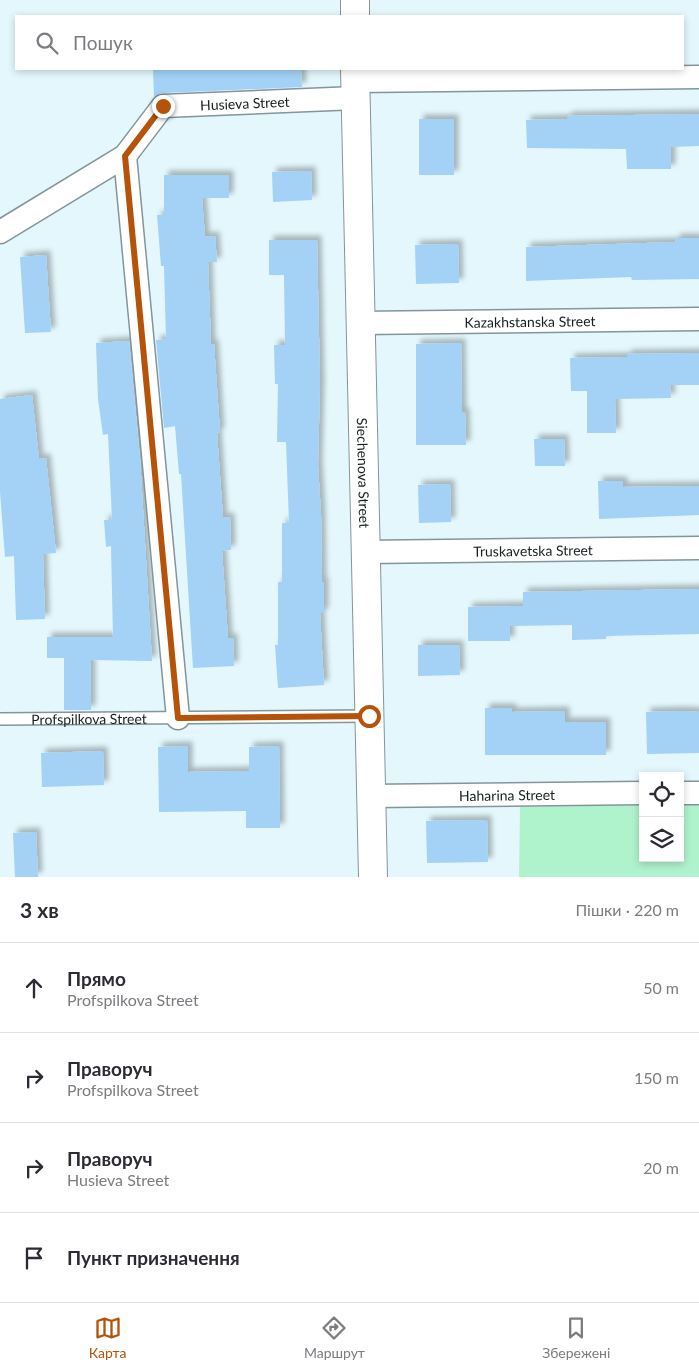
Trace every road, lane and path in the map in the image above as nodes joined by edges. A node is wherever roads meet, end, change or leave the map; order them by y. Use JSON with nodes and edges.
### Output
{"nodes":[{"id":1,"x":355,"y":0,"type":"edge"},
{"id":2,"x":355,"y":15,"type":"edge"},
{"id":3,"x":699,"y":77,"type":"edge"},
{"id":4,"x":356,"y":83,"type":"edge"},
{"id":5,"x":125,"y":156,"type":"junction"},
{"id":6,"x":0,"y":232,"type":"edge"},
{"id":7,"x":699,"y":319,"type":"edge"},
{"id":8,"x":361,"y":324,"type":"junction"},
{"id":9,"x":699,"y":548,"type":"edge"},
{"id":10,"x":365,"y":552,"type":"junction"},
{"id":11,"x":369,"y":716,"type":"junction"},
{"id":12,"x":178,"y":718,"type":"junction"},
{"id":13,"x":0,"y":719,"type":"edge"},
{"id":14,"x":699,"y":792,"type":"edge"},
{"id":15,"x":639,"y":793,"type":"edge"},
{"id":16,"x":684,"y":793,"type":"edge"},
{"id":17,"x":371,"y":796,"type":"junction"},
{"id":18,"x":373,"y":877,"type":"edge"}],
"edges":[{"from":1,"to":2,"type":"street"},
{"from":3,"to":4,"type":"street"},
{"from":4,"to":5,"type":"street","name":"Husieva Street"},
{"from":4,"to":8,"type":"street","name":"Siechenova Street"},
{"from":5,"to":6,"type":"street","name":"Husieva Street"},
{"from":5,"to":12,"type":"street"},
{"from":7,"to":8,"type":"street","name":"Kazakhstanska Street"},
{"from":8,"to":10,"type":"street","name":"Siechenova Street"},
{"from":9,"to":10,"type":"street","name":"Truskavetska Street"},
{"from":10,"to":11,"type":"street","name":"Siechenova Street"},
{"from":11,"to":12,"type":"lane","name":"Profspilkova Street"},
{"from":11,"to":17,"type":"street","name":"Siechenova Street"},
{"from":12,"to":13,"type":"lane","name":"Profspilkova Street"},
{"from":14,"to":16,"type":"street"},
{"from":15,"to":17,"type":"street","name":"Haharina Street"},
{"from":17,"to":18,"type":"street","name":"Siechenova Street"}]}
